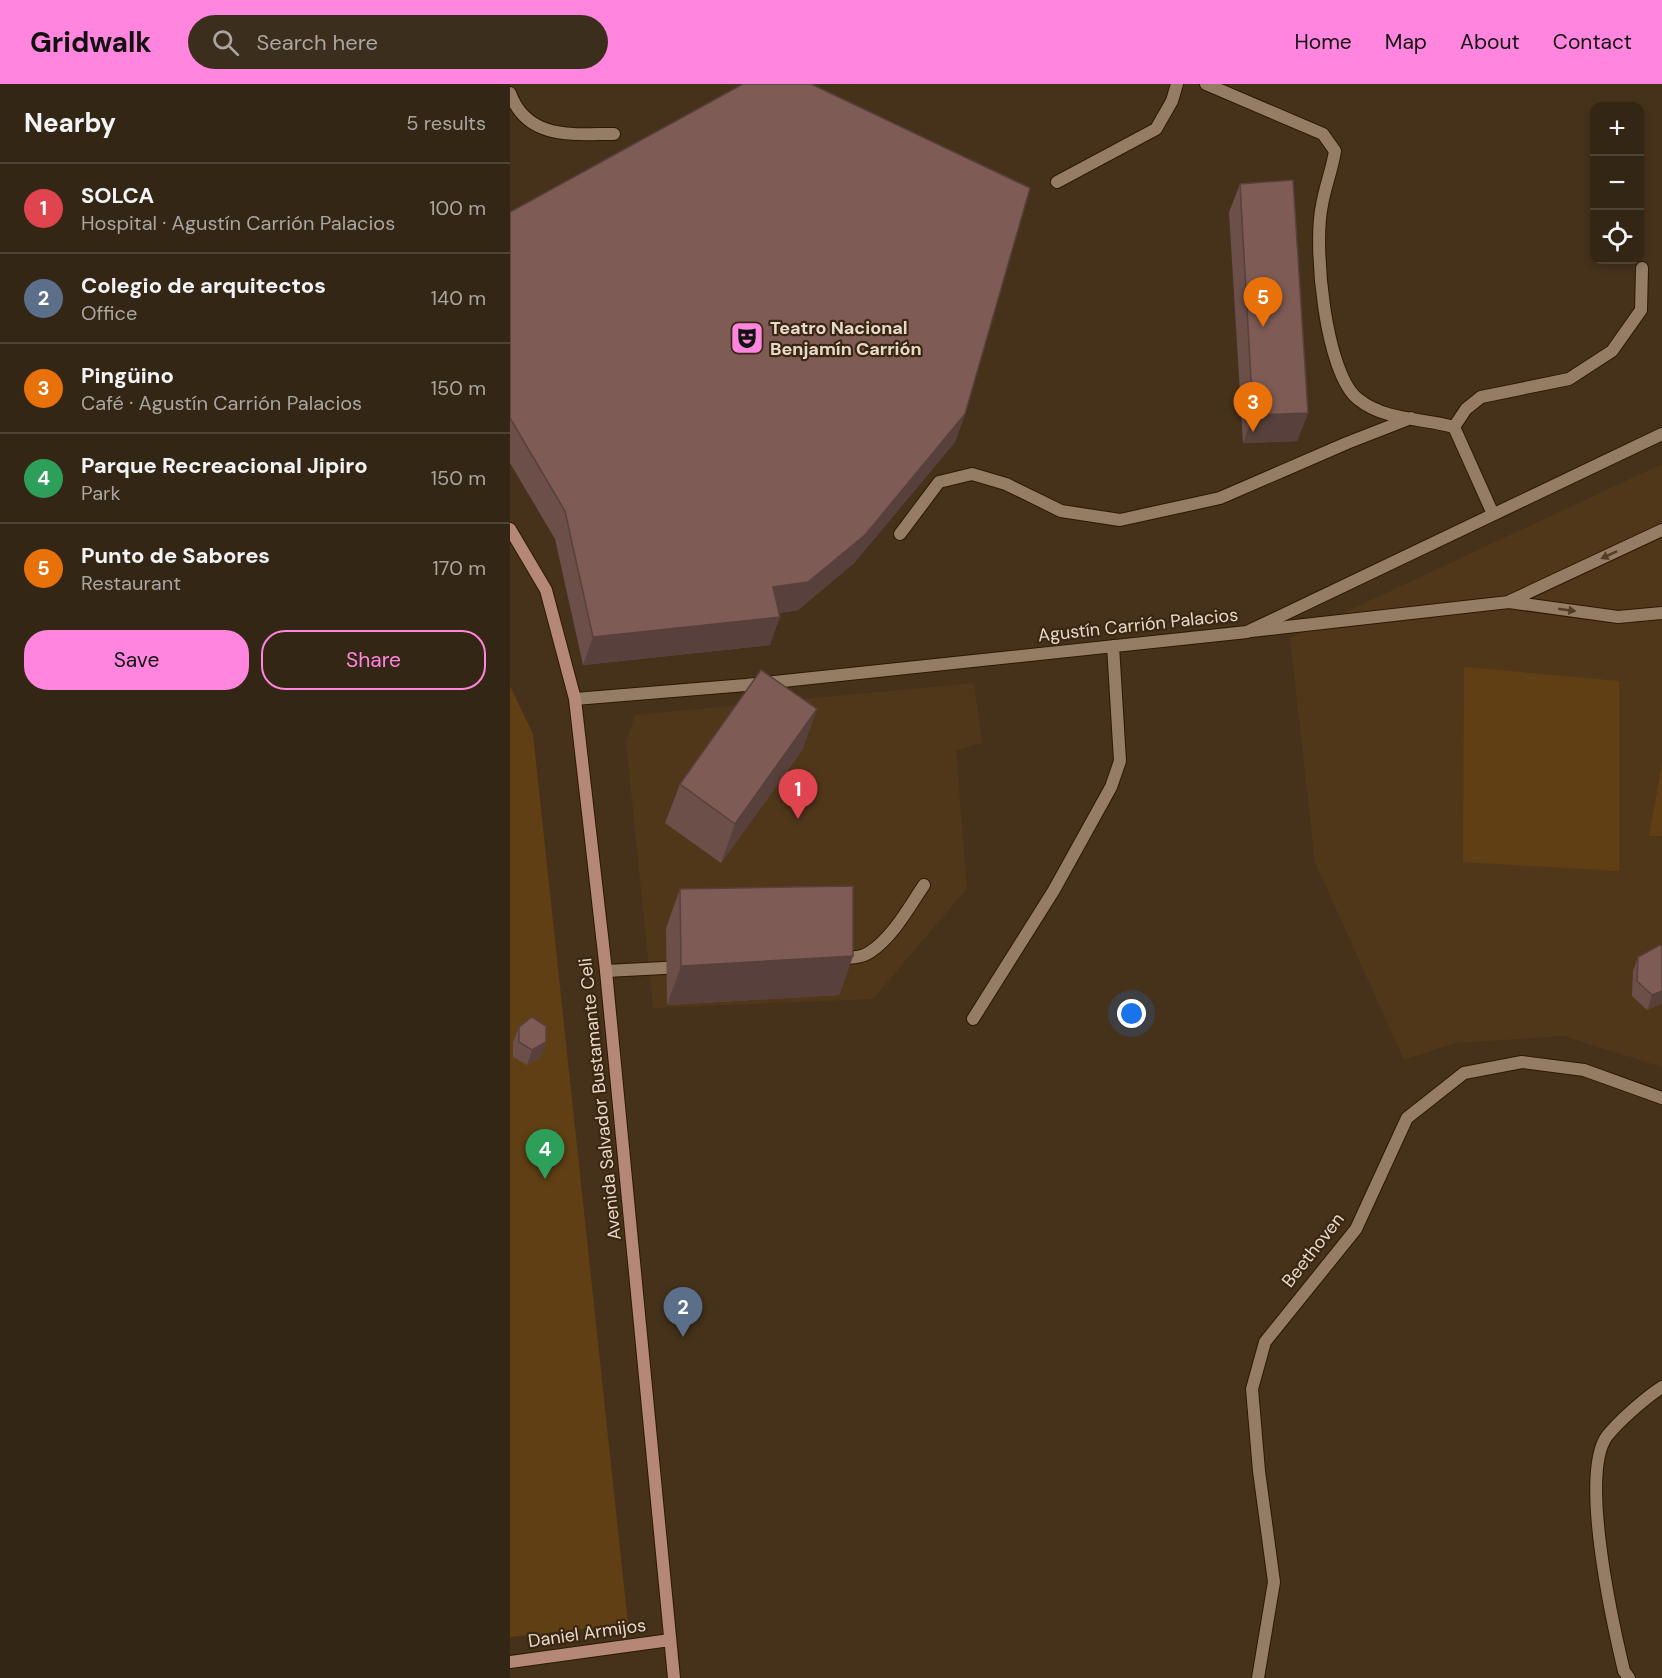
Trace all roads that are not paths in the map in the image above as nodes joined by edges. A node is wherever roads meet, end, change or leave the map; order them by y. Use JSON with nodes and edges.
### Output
{"nodes":[{"id":1,"x":1177,"y":84,"type":"edge"},
{"id":2,"x":1206,"y":84,"type":"edge"},
{"id":3,"x":510,"y":93,"type":"edge"},
{"id":4,"x":614,"y":134,"type":"dead end"},
{"id":5,"x":1057,"y":182,"type":"dead end"},
{"id":6,"x":1642,"y":268,"type":"dead end"},
{"id":7,"x":1412,"y":418,"type":"junction"},
{"id":8,"x":1454,"y":428,"type":"junction"},
{"id":9,"x":1662,"y":434,"type":"edge"},
{"id":10,"x":1493,"y":514,"type":"junction"},
{"id":11,"x":510,"y":529,"type":"edge"},
{"id":12,"x":1662,"y":530,"type":"edge"},
{"id":13,"x":900,"y":534,"type":"dead end"},
{"id":14,"x":1509,"y":602,"type":"junction"},
{"id":15,"x":1662,"y":613,"type":"edge"},
{"id":16,"x":1246,"y":632,"type":"junction"},
{"id":17,"x":1113,"y":646,"type":"junction"},
{"id":18,"x":575,"y":699,"type":"junction"},
{"id":19,"x":924,"y":885,"type":"dead end"},
{"id":20,"x":830,"y":959,"type":"edge"},
{"id":21,"x":701,"y":966,"type":"edge"},
{"id":22,"x":606,"y":971,"type":"junction"},
{"id":23,"x":973,"y":1019,"type":"dead end"},
{"id":24,"x":1662,"y":1098,"type":"edge"},
{"id":25,"x":1662,"y":1387,"type":"edge"},
{"id":26,"x":670,"y":1640,"type":"junction"},
{"id":27,"x":510,"y":1662,"type":"edge"},
{"id":28,"x":1623,"y":1676,"type":"edge"},
{"id":29,"x":674,"y":1678,"type":"edge"},
{"id":30,"x":1258,"y":1678,"type":"edge"}],
"edges":[{"from":1,"to":5,"type":"street"},
{"from":2,"to":7,"type":"street"},
{"from":3,"to":4,"type":"street"},
{"from":6,"to":8,"type":"street"},
{"from":7,"to":8,"type":"street"},
{"from":7,"to":13,"type":"street"},
{"from":8,"to":10,"type":"street"},
{"from":9,"to":10,"type":"street","name":"Agustín Carrión Palacios"},
{"from":10,"to":16,"type":"street","name":"Agustín Carrión Palacios"},
{"from":11,"to":18,"type":"main road","name":"Avenida Salvador Bustamante Celi"},
{"from":12,"to":14,"type":"street","one_way":true},
{"from":14,"to":15,"type":"street","one_way":true},
{"from":14,"to":16,"type":"street"},
{"from":16,"to":17,"type":"street","name":"Agustín Carrión Palacios"},
{"from":17,"to":18,"type":"street","name":"Agustín Carrión Palacios"},
{"from":17,"to":23,"type":"street"},
{"from":18,"to":22,"type":"main road","name":"Avenida Salvador Bustamante Celi"},
{"from":19,"to":20,"type":"street"},
{"from":21,"to":22,"type":"street"},
{"from":22,"to":26,"type":"main road","name":"Avenida Salvador Bustamante Celi"},
{"from":24,"to":30,"type":"street","name":"Beethoven"},
{"from":25,"to":28,"type":"street"},
{"from":26,"to":27,"type":"main road","name":"Daniel Armijos"},
{"from":26,"to":29,"type":"main road","name":"Avenida Salvador Bustamante Celi"}]}
